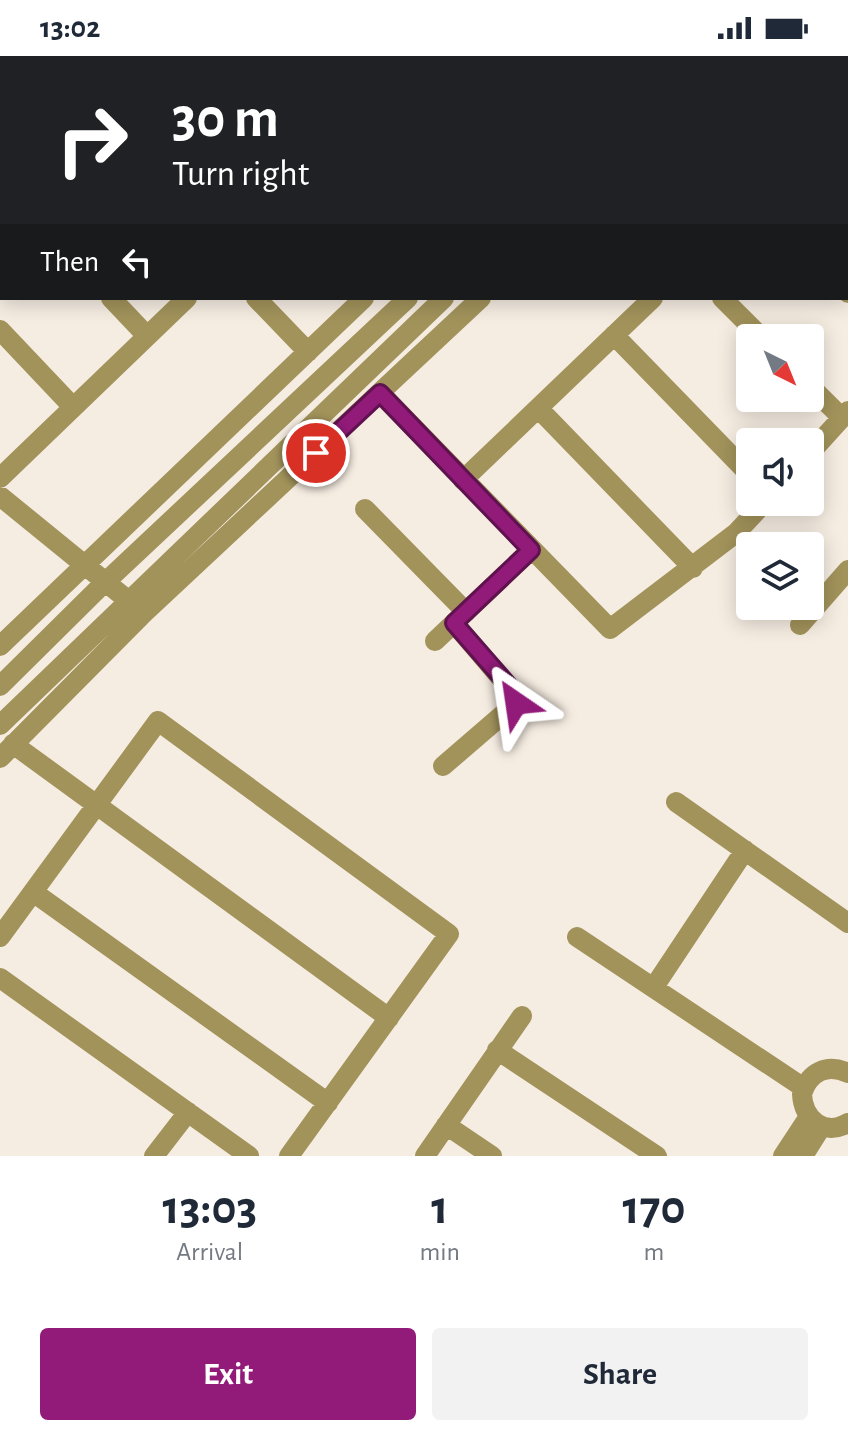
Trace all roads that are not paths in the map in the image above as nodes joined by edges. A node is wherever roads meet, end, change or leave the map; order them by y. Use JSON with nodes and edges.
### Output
{"nodes":[{"id":1,"x":113,"y":300,"type":"edge"},
{"id":2,"x":185,"y":300,"type":"edge"},
{"id":3,"x":258,"y":300,"type":"edge"},
{"id":4,"x":362,"y":300,"type":"edge"},
{"id":5,"x":406,"y":300,"type":"edge"},
{"id":6,"x":444,"y":300,"type":"edge"},
{"id":7,"x":448,"y":300,"type":"edge"},
{"id":8,"x":479,"y":300,"type":"edge"},
{"id":9,"x":651,"y":300,"type":"edge"},
{"id":10,"x":724,"y":300,"type":"edge"},
{"id":11,"x":463,"y":316,"type":"junction"},
{"id":12,"x":748,"y":324,"type":"edge"},
{"id":13,"x":0,"y":330,"type":"edge"},
{"id":14,"x":614,"y":335,"type":"junction"},
{"id":15,"x":147,"y":336,"type":"junction"},
{"id":16,"x":308,"y":352,"type":"junction"},
{"id":17,"x":380,"y":393,"type":"junction"},
{"id":18,"x":824,"y":398,"type":"edge"},
{"id":19,"x":73,"y":407,"type":"junction"},
{"id":20,"x":538,"y":408,"type":"junction"},
{"id":21,"x":845,"y":415,"type":"edge"},
{"id":22,"x":824,"y":438,"type":"edge"},
{"id":23,"x":736,"y":461,"type":"edge"},
{"id":24,"x":0,"y":478,"type":"edge"},
{"id":25,"x":463,"y":480,"type":"junction"},
{"id":26,"x":0,"y":496,"type":"edge"},
{"id":27,"x":365,"y":509,"type":"dead end"},
{"id":28,"x":752,"y":516,"type":"edge"},
{"id":29,"x":531,"y":550,"type":"junction"},
{"id":30,"x":84,"y":564,"type":"junction"},
{"id":31,"x":693,"y":568,"type":"junction"},
{"id":32,"x":848,"y":570,"type":"edge"},
{"id":33,"x":102,"y":585,"type":"junction"},
{"id":34,"x":133,"y":608,"type":"junction"},
{"id":35,"x":460,"y":617,"type":"junction"},
{"id":36,"x":800,"y":625,"type":"dead end"},
{"id":37,"x":435,"y":641,"type":"dead end"},
{"id":38,"x":0,"y":646,"type":"edge"},
{"id":39,"x":0,"y":686,"type":"edge"},
{"id":40,"x":0,"y":725,"type":"edge"},
{"id":41,"x":7,"y":751,"type":"edge"},
{"id":42,"x":443,"y":766,"type":"dead end"},
{"id":43,"x":676,"y":802,"type":"dead end"},
{"id":44,"x":95,"y":807,"type":"junction"},
{"id":45,"x":745,"y":850,"type":"junction"},
{"id":46,"x":33,"y":892,"type":"junction"},
{"id":47,"x":848,"y":923,"type":"edge"},
{"id":48,"x":0,"y":937,"type":"edge"},
{"id":49,"x":577,"y":937,"type":"dead end"},
{"id":50,"x":0,"y":978,"type":"edge"},
{"id":51,"x":654,"y":987,"type":"junction"},
{"id":52,"x":522,"y":1016,"type":"dead end"},
{"id":53,"x":389,"y":1018,"type":"junction"},
{"id":54,"x":497,"y":1050,"type":"junction"},
{"id":55,"x":845,"y":1069,"type":"edge"},
{"id":56,"x":804,"y":1088,"type":"junction"},
{"id":57,"x":328,"y":1103,"type":"junction"},
{"id":58,"x":188,"y":1112,"type":"junction"},
{"id":59,"x":834,"y":1124,"type":"edge"},
{"id":60,"x":446,"y":1125,"type":"junction"},
{"id":61,"x":154,"y":1156,"type":"edge"},
{"id":62,"x":249,"y":1156,"type":"edge"},
{"id":63,"x":289,"y":1156,"type":"edge"},
{"id":64,"x":425,"y":1156,"type":"edge"},
{"id":65,"x":492,"y":1156,"type":"edge"},
{"id":66,"x":657,"y":1156,"type":"edge"},
{"id":67,"x":783,"y":1156,"type":"edge"},
{"id":68,"x":803,"y":1156,"type":"edge"}],
"edges":[{"from":1,"to":15,"type":"street"},
{"from":2,"to":15,"type":"street"},
{"from":3,"to":16,"type":"street"},
{"from":4,"to":16,"type":"street"},
{"from":5,"to":33,"type":"street"},
{"from":6,"to":34,"type":"street"},
{"from":7,"to":11,"type":"street"},
{"from":8,"to":11,"type":"street"},
{"from":9,"to":14,"type":"street"},
{"from":10,"to":12,"type":"street"},
{"from":11,"to":17,"type":"street"},
{"from":13,"to":19,"type":"street"},
{"from":14,"to":20,"type":"street"},
{"from":14,"to":23,"type":"street"},
{"from":15,"to":19,"type":"street"},
{"from":16,"to":30,"type":"street"},
{"from":17,"to":25,"type":"street"},
{"from":17,"to":34,"type":"street"},
{"from":18,"to":21,"type":"street"},
{"from":19,"to":24,"type":"street"},
{"from":20,"to":25,"type":"street"},
{"from":20,"to":31,"type":"street"},
{"from":21,"to":22,"type":"street"},
{"from":25,"to":29,"type":"street"},
{"from":26,"to":30,"type":"street"},
{"from":27,"to":35,"type":"street"},
{"from":28,"to":31,"type":"street"},
{"from":29,"to":31,"type":"street"},
{"from":29,"to":35,"type":"street"},
{"from":30,"to":33,"type":"street"},
{"from":30,"to":38,"type":"street"},
{"from":32,"to":36,"type":"street"},
{"from":33,"to":34,"type":"street"},
{"from":33,"to":39,"type":"street"},
{"from":34,"to":40,"type":"street"},
{"from":34,"to":41,"type":"street"},
{"from":35,"to":37,"type":"street"},
{"from":35,"to":42,"type":"street"},
{"from":41,"to":44,"type":"street"},
{"from":43,"to":45,"type":"street"},
{"from":44,"to":46,"type":"street"},
{"from":44,"to":53,"type":"street"},
{"from":44,"to":53,"type":"street"},
{"from":45,"to":47,"type":"street"},
{"from":45,"to":51,"type":"street"},
{"from":46,"to":48,"type":"street"},
{"from":46,"to":57,"type":"street"},
{"from":49,"to":51,"type":"street"},
{"from":50,"to":58,"type":"street"},
{"from":51,"to":56,"type":"street"},
{"from":52,"to":54,"type":"street"},
{"from":53,"to":57,"type":"street"},
{"from":54,"to":60,"type":"street"},
{"from":54,"to":66,"type":"street"},
{"from":55,"to":56,"type":"street"},
{"from":56,"to":59,"type":"street"},
{"from":57,"to":63,"type":"street"},
{"from":58,"to":61,"type":"street"},
{"from":58,"to":62,"type":"street"},
{"from":59,"to":67,"type":"street"},
{"from":59,"to":68,"type":"street"},
{"from":60,"to":64,"type":"street"},
{"from":60,"to":65,"type":"street"}]}
